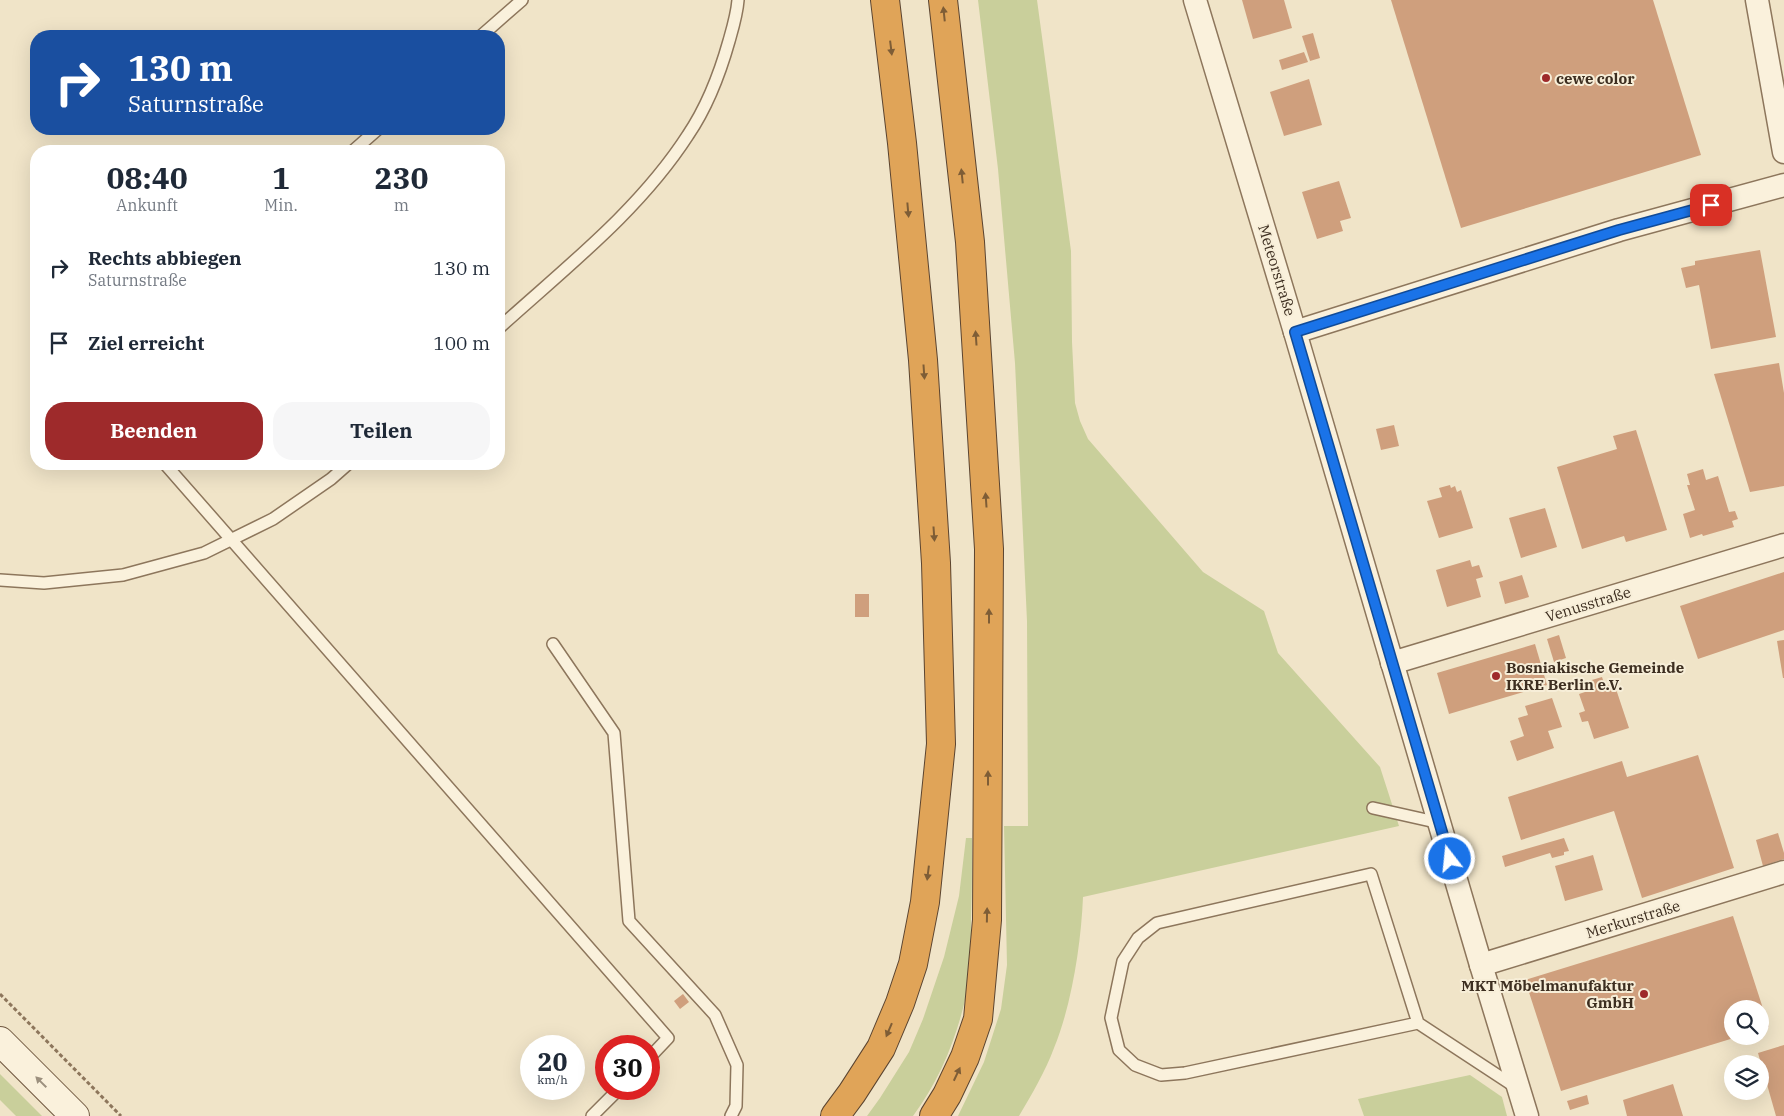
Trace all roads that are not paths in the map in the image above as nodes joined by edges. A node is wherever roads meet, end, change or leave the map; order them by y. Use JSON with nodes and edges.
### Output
{"nodes":[{"id":1,"x":522,"y":0,"type":"edge"},
{"id":2,"x":738,"y":0,"type":"edge"},
{"id":3,"x":885,"y":0,"type":"edge"},
{"id":4,"x":943,"y":0,"type":"edge"},
{"id":5,"x":1195,"y":0,"type":"edge"},
{"id":6,"x":1757,"y":0,"type":"edge"},
{"id":7,"x":488,"y":30,"type":"edge"},
{"id":8,"x":371,"y":135,"type":"edge"},
{"id":9,"x":360,"y":145,"type":"edge"},
{"id":10,"x":1784,"y":152,"type":"edge"},
{"id":11,"x":1784,"y":185,"type":"edge"},
{"id":12,"x":505,"y":323,"type":"edge"},
{"id":13,"x":1295,"y":332,"type":"junction"},
{"id":14,"x":169,"y":470,"type":"edge"},
{"id":15,"x":341,"y":470,"type":"edge"},
{"id":16,"x":231,"y":540,"type":"junction"},
{"id":17,"x":1784,"y":545,"type":"edge"},
{"id":18,"x":0,"y":580,"type":"edge"},
{"id":19,"x":553,"y":644,"type":"dead end"},
{"id":20,"x":1392,"y":663,"type":"junction"},
{"id":21,"x":1373,"y":808,"type":"dead end"},
{"id":22,"x":1440,"y":823,"type":"junction"},
{"id":23,"x":1784,"y":872,"type":"edge"},
{"id":24,"x":1481,"y":965,"type":"junction"},
{"id":25,"x":1418,"y":1023,"type":"junction"},
{"id":26,"x":0,"y":1041,"type":"edge"},
{"id":27,"x":660,"y":1046,"type":"edge"},
{"id":28,"x":1519,"y":1089,"type":"junction"},
{"id":29,"x":608,"y":1100,"type":"edge"},
{"id":30,"x":75,"y":1116,"type":"edge"},
{"id":31,"x":592,"y":1116,"type":"edge"},
{"id":32,"x":731,"y":1116,"type":"edge"},
{"id":33,"x":835,"y":1116,"type":"edge"},
{"id":34,"x":934,"y":1116,"type":"edge"},
{"id":35,"x":1528,"y":1116,"type":"edge"}],
"edges":[{"from":1,"to":7,"type":"lane"},
{"from":2,"to":12,"type":"lane"},
{"from":3,"to":33,"type":"highway","one_way":true},
{"from":34,"to":4,"type":"highway","one_way":true},
{"from":5,"to":13,"type":"street","name":"Meteorstraße"},
{"from":6,"to":10,"type":"street"},
{"from":8,"to":9,"type":"lane"},
{"from":11,"to":13,"type":"street"},
{"from":13,"to":20,"type":"street","name":"Meteorstraße"},
{"from":14,"to":16,"type":"lane"},
{"from":15,"to":16,"type":"lane"},
{"from":16,"to":18,"type":"lane"},
{"from":16,"to":27,"type":"lane"},
{"from":17,"to":20,"type":"street","name":"Venusstraße"},
{"from":19,"to":32,"type":"lane"},
{"from":20,"to":22,"type":"street","name":"Meteorstraße"},
{"from":21,"to":22,"type":"lane"},
{"from":22,"to":24,"type":"street","name":"Meteorstraße"},
{"from":23,"to":24,"type":"street","name":"Merkurstraße"},
{"from":24,"to":28,"type":"street","name":"Meteorstraße"},
{"from":25,"to":25,"type":"lane"},
{"from":25,"to":28,"type":"lane"},
{"from":30,"to":26,"type":"main road","one_way":true},
{"from":28,"to":35,"type":"street","name":"Meteorstraße"},
{"from":29,"to":31,"type":"lane"}]}
